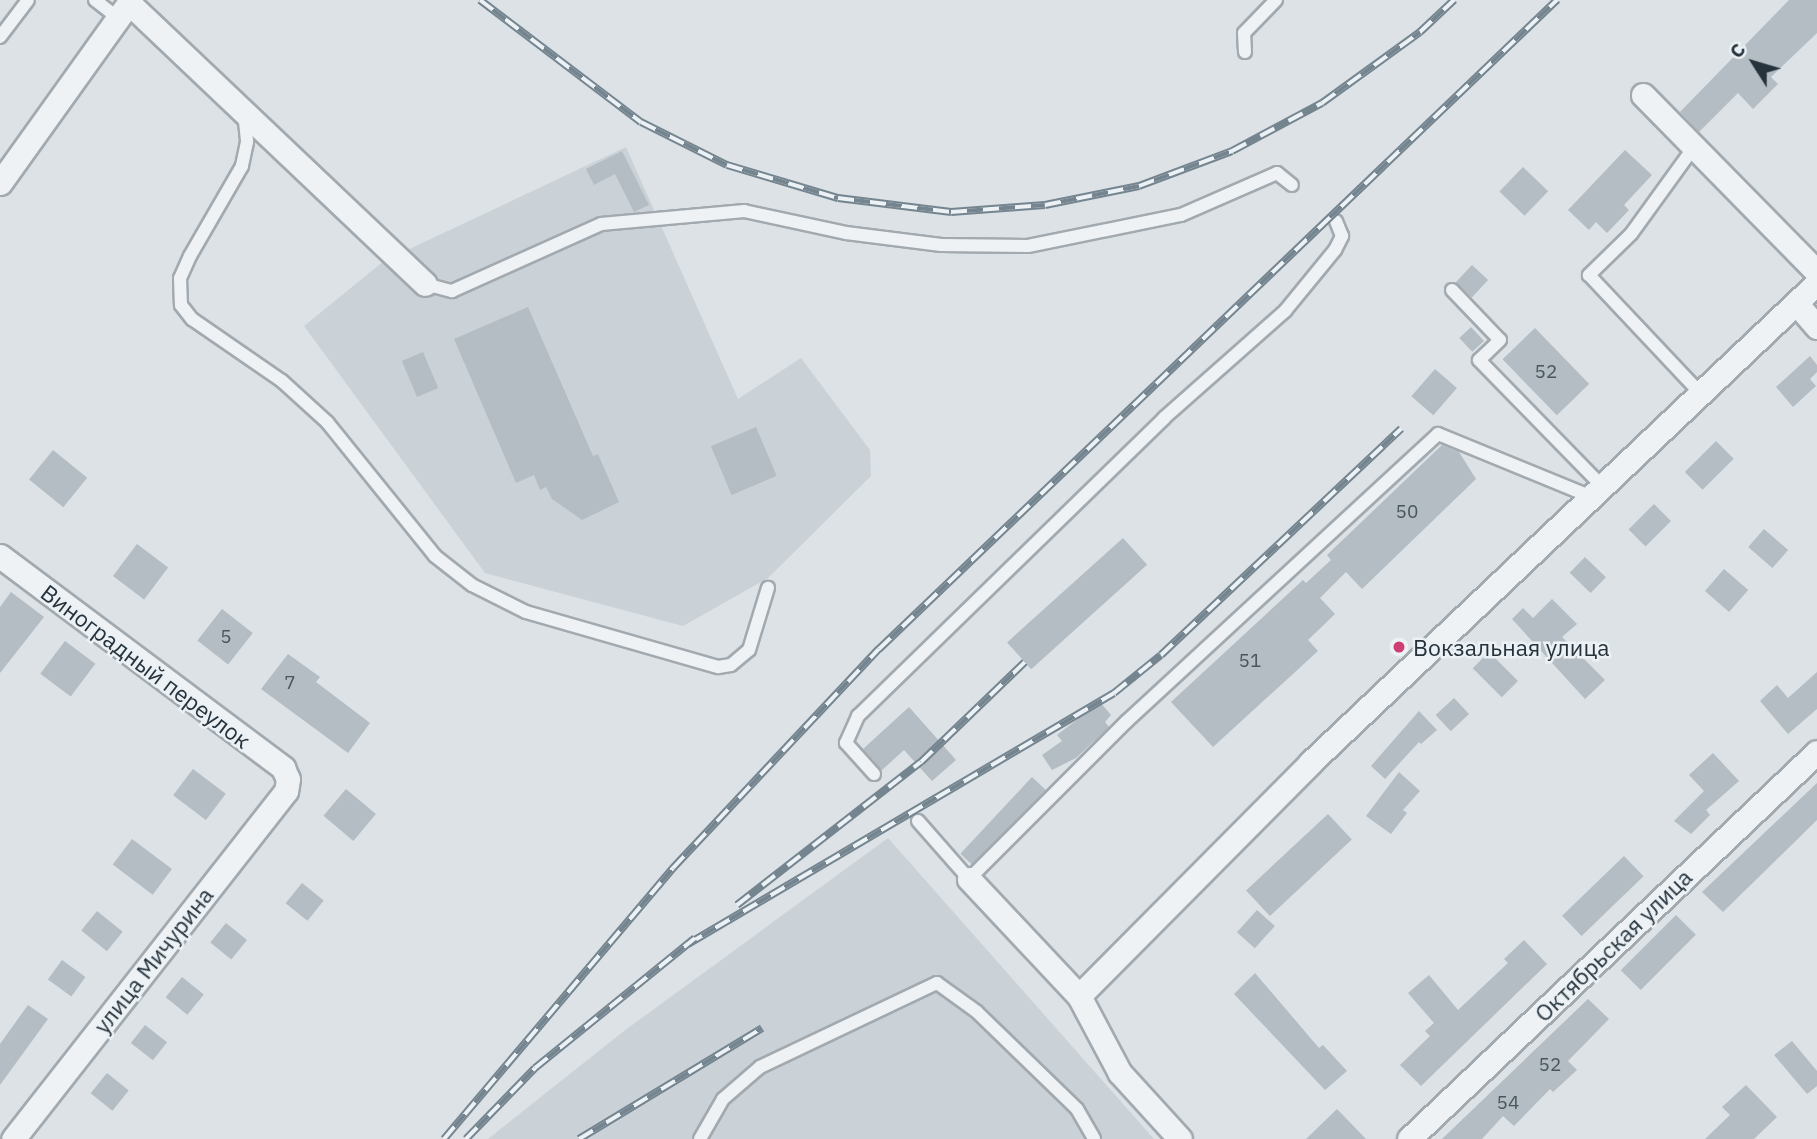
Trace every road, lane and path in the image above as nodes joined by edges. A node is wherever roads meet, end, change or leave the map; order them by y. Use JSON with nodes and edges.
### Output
{"nodes":[{"id":1,"x":28,"y":0,"type":"edge"},
{"id":2,"x":95,"y":0,"type":"edge"},
{"id":3,"x":1276,"y":0,"type":"edge"},
{"id":4,"x":126,"y":7,"type":"edge"},
{"id":5,"x":0,"y":37,"type":"edge"},
{"id":6,"x":1245,"y":52,"type":"dead end"},
{"id":7,"x":1643,"y":95,"type":"dead end"},
{"id":8,"x":244,"y":112,"type":"junction"},
{"id":9,"x":1694,"y":147,"type":"junction"},
{"id":10,"x":2,"y":178,"type":"edge"},
{"id":11,"x":1292,"y":185,"type":"dead end"},
{"id":12,"x":1336,"y":221,"type":"dead end"},
{"id":13,"x":1817,"y":272,"type":"edge"},
{"id":14,"x":1817,"y":283,"type":"edge"},
{"id":15,"x":425,"y":284,"type":"joint"},
{"id":16,"x":1452,"y":289,"type":"dead end"},
{"id":17,"x":1796,"y":303,"type":"junction"},
{"id":18,"x":1817,"y":327,"type":"edge"},
{"id":19,"x":1701,"y":394,"type":"junction"},
{"id":20,"x":1599,"y":493,"type":"junction"},
{"id":21,"x":0,"y":556,"type":"edge"},
{"id":22,"x":768,"y":588,"type":"dead end"},
{"id":23,"x":1817,"y":752,"type":"edge"},
{"id":24,"x":874,"y":774,"type":"dead end"},
{"id":25,"x":288,"y":779,"type":"joint"},
{"id":26,"x":918,"y":821,"type":"dead end"},
{"id":27,"x":969,"y":879,"type":"junction"},
{"id":28,"x":1079,"y":996,"type":"junction"},
{"id":29,"x":13,"y":1139,"type":"edge"},
{"id":30,"x":701,"y":1139,"type":"edge"},
{"id":31,"x":1094,"y":1139,"type":"edge"},
{"id":32,"x":1180,"y":1139,"type":"edge"},
{"id":33,"x":1409,"y":1139,"type":"edge"}],
"edges":[{"from":1,"to":5,"type":"lane"},
{"from":2,"to":4,"type":"lane"},
{"from":3,"to":6,"type":"lane"},
{"from":4,"to":8,"type":"street"},
{"from":4,"to":10,"type":"street"},
{"from":7,"to":9,"type":"street"},
{"from":8,"to":15,"type":"street"},
{"from":8,"to":22,"type":"lane"},
{"from":9,"to":13,"type":"street"},
{"from":9,"to":19,"type":"lane"},
{"from":11,"to":15,"type":"lane"},
{"from":12,"to":24,"type":"lane"},
{"from":14,"to":17,"type":"street"},
{"from":16,"to":20,"type":"lane"},
{"from":17,"to":18,"type":"street"},
{"from":17,"to":19,"type":"street"},
{"from":19,"to":20,"type":"street"},
{"from":20,"to":27,"type":"lane"},
{"from":20,"to":28,"type":"street"},
{"from":21,"to":25,"type":"street","name":"Виноградный переулок"},
{"from":23,"to":33,"type":"street","name":"Октябрьская улица"},
{"from":25,"to":29,"type":"street","name":"улица Мичурина"},
{"from":26,"to":27,"type":"lane"},
{"from":27,"to":28,"type":"street"},
{"from":28,"to":32,"type":"street"},
{"from":30,"to":31,"type":"lane"}]}
